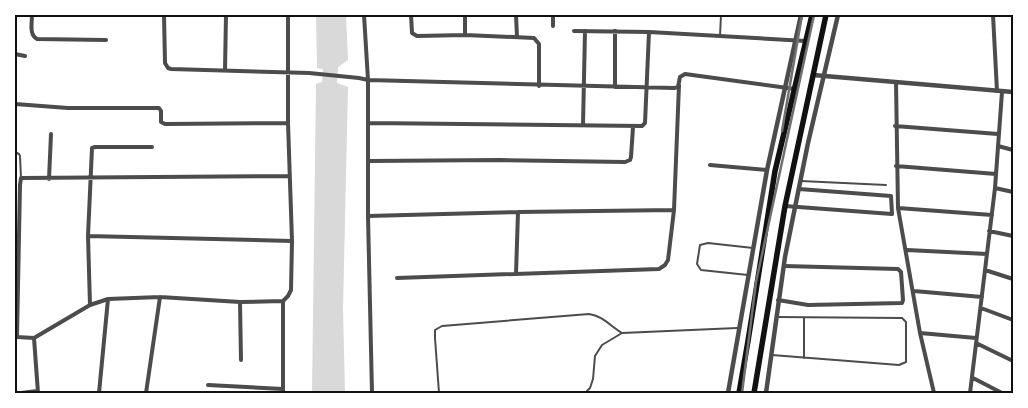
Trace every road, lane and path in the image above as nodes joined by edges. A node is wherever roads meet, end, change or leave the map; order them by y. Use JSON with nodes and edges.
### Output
{"nodes":[{"id":1,"x":32,"y":15,"type":"edge"},
{"id":2,"x":164,"y":15,"type":"edge"},
{"id":3,"x":226,"y":15,"type":"edge"},
{"id":4,"x":288,"y":15,"type":"edge"},
{"id":5,"x":364,"y":15,"type":"edge"},
{"id":6,"x":412,"y":15,"type":"edge"},
{"id":7,"x":465,"y":15,"type":"edge"},
{"id":8,"x":516,"y":15,"type":"edge"},
{"id":9,"x":553,"y":15,"type":"edge"},
{"id":10,"x":721,"y":15,"type":"edge"},
{"id":11,"x":802,"y":15,"type":"edge"},
{"id":12,"x":812,"y":15,"type":"edge"},
{"id":13,"x":826,"y":15,"type":"edge"},
{"id":14,"x":838,"y":15,"type":"edge"},
{"id":15,"x":993,"y":15,"type":"edge"},
{"id":16,"x":553,"y":26,"type":"dead end"},
{"id":17,"x":574,"y":31,"type":"dead end"},
{"id":18,"x":585,"y":31,"type":"junction"},
{"id":19,"x":615,"y":31,"type":"junction"},
{"id":20,"x":649,"y":32,"type":"junction"},
{"id":21,"x":465,"y":35,"type":"junction"},
{"id":22,"x":720,"y":36,"type":"junction"},
{"id":23,"x":517,"y":37,"type":"junction"},
{"id":24,"x":106,"y":40,"type":"dead end"},
{"id":25,"x":796,"y":40,"type":"junction"},
{"id":26,"x":806,"y":41,"type":"junction"},
{"id":27,"x":15,"y":54,"type":"edge"},
{"id":28,"x":25,"y":56,"type":"dead end"},
{"id":29,"x":224,"y":70,"type":"junction"},
{"id":30,"x":289,"y":72,"type":"junction"},
{"id":31,"x":813,"y":75,"type":"junction"},
{"id":32,"x":824,"y":77,"type":"junction"},
{"id":33,"x":368,"y":80,"type":"junction"},
{"id":34,"x":896,"y":82,"type":"junction"},
{"id":35,"x":679,"y":85,"type":"junction"},
{"id":36,"x":539,"y":86,"type":"junction"},
{"id":37,"x":584,"y":86,"type":"junction"},
{"id":38,"x":614,"y":87,"type":"junction"},
{"id":39,"x":646,"y":88,"type":"junction"},
{"id":40,"x":784,"y":88,"type":"junction"},
{"id":41,"x":795,"y":89,"type":"junction"},
{"id":42,"x":1000,"y":91,"type":"junction"},
{"id":43,"x":1013,"y":92,"type":"edge"},
{"id":44,"x":15,"y":104,"type":"edge"},
{"id":45,"x":288,"y":123,"type":"junction"},
{"id":46,"x":369,"y":123,"type":"junction"},
{"id":47,"x":583,"y":125,"type":"junction"},
{"id":48,"x":896,"y":126,"type":"junction"},
{"id":49,"x":633,"y":127,"type":"junction"},
{"id":50,"x":51,"y":134,"type":"dead end"},
{"id":51,"x":998,"y":134,"type":"junction"},
{"id":52,"x":998,"y":146,"type":"junction"},
{"id":53,"x":152,"y":147,"type":"dead end"},
{"id":54,"x":1013,"y":150,"type":"edge"},
{"id":55,"x":15,"y":152,"type":"edge"},
{"id":56,"x":369,"y":161,"type":"junction"},
{"id":57,"x":710,"y":165,"type":"dead end"},
{"id":58,"x":896,"y":166,"type":"junction"},
{"id":59,"x":767,"y":170,"type":"junction"},
{"id":60,"x":996,"y":174,"type":"junction"},
{"id":61,"x":289,"y":176,"type":"junction"},
{"id":62,"x":21,"y":178,"type":"junction"},
{"id":63,"x":49,"y":179,"type":"junction"},
{"id":64,"x":92,"y":179,"type":"junction"},
{"id":65,"x":801,"y":181,"type":"junction"},
{"id":66,"x":886,"y":185,"type":"dead end"},
{"id":67,"x":995,"y":188,"type":"junction"},
{"id":68,"x":799,"y":189,"type":"junction"},
{"id":69,"x":1013,"y":192,"type":"edge"},
{"id":70,"x":785,"y":206,"type":"junction"},
{"id":71,"x":795,"y":208,"type":"junction"},
{"id":72,"x":898,"y":208,"type":"junction"},
{"id":73,"x":674,"y":210,"type":"junction"},
{"id":74,"x":518,"y":212,"type":"junction"},
{"id":75,"x":992,"y":215,"type":"junction"},
{"id":76,"x":368,"y":216,"type":"junction"},
{"id":77,"x":989,"y":231,"type":"junction"},
{"id":78,"x":88,"y":236,"type":"junction"},
{"id":79,"x":1013,"y":236,"type":"edge"},
{"id":80,"x":292,"y":241,"type":"junction"},
{"id":81,"x":752,"y":248,"type":"junction"},
{"id":82,"x":907,"y":250,"type":"junction"},
{"id":83,"x":987,"y":254,"type":"junction"},
{"id":84,"x":784,"y":266,"type":"junction"},
{"id":85,"x":985,"y":270,"type":"junction"},
{"id":86,"x":516,"y":274,"type":"junction"},
{"id":87,"x":748,"y":274,"type":"junction"},
{"id":88,"x":397,"y":278,"type":"dead end"},
{"id":89,"x":1013,"y":279,"type":"edge"},
{"id":90,"x":914,"y":291,"type":"junction"},
{"id":91,"x":160,"y":297,"type":"junction"},
{"id":92,"x":982,"y":297,"type":"junction"},
{"id":93,"x":108,"y":299,"type":"junction"},
{"id":94,"x":778,"y":300,"type":"junction"},
{"id":95,"x":283,"y":301,"type":"junction"},
{"id":96,"x":240,"y":302,"type":"junction"},
{"id":97,"x":90,"y":305,"type":"junction"},
{"id":98,"x":981,"y":308,"type":"junction"},
{"id":99,"x":776,"y":317,"type":"junction"},
{"id":100,"x":804,"y":318,"type":"junction"},
{"id":101,"x":1013,"y":320,"type":"edge"},
{"id":102,"x":740,"y":328,"type":"junction"},
{"id":103,"x":622,"y":333,"type":"junction"},
{"id":104,"x":920,"y":333,"type":"junction"},
{"id":105,"x":16,"y":337,"type":"edge"},
{"id":106,"x":34,"y":338,"type":"junction"},
{"id":107,"x":976,"y":338,"type":"junction"},
{"id":108,"x":976,"y":343,"type":"junction"},
{"id":109,"x":772,"y":355,"type":"junction"},
{"id":110,"x":804,"y":358,"type":"junction"},
{"id":111,"x":241,"y":360,"type":"dead end"},
{"id":112,"x":1013,"y":360,"type":"edge"},
{"id":113,"x":973,"y":378,"type":"junction"},
{"id":114,"x":208,"y":385,"type":"dead end"},
{"id":115,"x":283,"y":391,"type":"edge"},
{"id":116,"x":38,"y":392,"type":"edge"},
{"id":117,"x":20,"y":393,"type":"edge"},
{"id":118,"x":99,"y":393,"type":"edge"},
{"id":119,"x":146,"y":393,"type":"edge"},
{"id":120,"x":372,"y":393,"type":"edge"},
{"id":121,"x":439,"y":393,"type":"edge"},
{"id":122,"x":585,"y":393,"type":"edge"},
{"id":123,"x":728,"y":393,"type":"edge"},
{"id":124,"x":739,"y":393,"type":"edge"},
{"id":125,"x":754,"y":393,"type":"edge"},
{"id":126,"x":766,"y":393,"type":"edge"},
{"id":127,"x":934,"y":393,"type":"edge"},
{"id":128,"x":970,"y":393,"type":"edge"},
{"id":129,"x":1002,"y":393,"type":"edge"}],
"edges":[{"from":1,"to":24,"type":"street"},
{"from":2,"to":29,"type":"street"},
{"from":3,"to":29,"type":"street"},
{"from":4,"to":30,"type":"street"},
{"from":5,"to":33,"type":"street"},
{"from":6,"to":21,"type":"street"},
{"from":7,"to":21,"type":"street"},
{"from":8,"to":23,"type":"street"},
{"from":9,"to":16,"type":"street"},
{"from":10,"to":22,"type":"lane"},
{"from":11,"to":25,"type":"street"},
{"from":12,"to":26,"type":"main road"},
{"from":13,"to":31,"type":"main road"},
{"from":14,"to":32,"type":"street"},
{"from":15,"to":42,"type":"street"},
{"from":17,"to":18,"type":"street"},
{"from":18,"to":19,"type":"street"},
{"from":18,"to":37,"type":"street"},
{"from":19,"to":20,"type":"street"},
{"from":19,"to":38,"type":"street"},
{"from":20,"to":22,"type":"street"},
{"from":20,"to":39,"type":"street"},
{"from":21,"to":23,"type":"street"},
{"from":22,"to":25,"type":"street"},
{"from":23,"to":36,"type":"street"},
{"from":25,"to":26,"type":"street"},
{"from":25,"to":40,"type":"street"},
{"from":26,"to":41,"type":"main road"},
{"from":27,"to":28,"type":"street"},
{"from":29,"to":30,"type":"street"},
{"from":30,"to":33,"type":"street"},
{"from":30,"to":45,"type":"street"},
{"from":31,"to":32,"type":"street"},
{"from":31,"to":70,"type":"main road"},
{"from":32,"to":34,"type":"street"},
{"from":32,"to":65,"type":"street"},
{"from":33,"to":36,"type":"street"},
{"from":33,"to":46,"type":"street"},
{"from":34,"to":42,"type":"street"},
{"from":34,"to":48,"type":"street"},
{"from":35,"to":39,"type":"street"},
{"from":35,"to":40,"type":"street"},
{"from":35,"to":73,"type":"street"},
{"from":36,"to":37,"type":"street"},
{"from":37,"to":38,"type":"street"},
{"from":37,"to":47,"type":"street"},
{"from":38,"to":39,"type":"street"},
{"from":39,"to":49,"type":"street"},
{"from":40,"to":41,"type":"street"},
{"from":40,"to":59,"type":"street"},
{"from":41,"to":124,"type":"main road"},
{"from":42,"to":43,"type":"street"},
{"from":42,"to":51,"type":"street"},
{"from":44,"to":45,"type":"street"},
{"from":45,"to":61,"type":"street"},
{"from":46,"to":47,"type":"street"},
{"from":46,"to":56,"type":"street"},
{"from":47,"to":49,"type":"street"},
{"from":48,"to":51,"type":"street"},
{"from":48,"to":58,"type":"street"},
{"from":49,"to":56,"type":"street"},
{"from":50,"to":63,"type":"street"},
{"from":51,"to":52,"type":"street"},
{"from":52,"to":54,"type":"street"},
{"from":52,"to":60,"type":"street"},
{"from":53,"to":64,"type":"street"},
{"from":55,"to":62,"type":"lane"},
{"from":56,"to":76,"type":"street"},
{"from":57,"to":59,"type":"street"},
{"from":58,"to":60,"type":"street"},
{"from":58,"to":72,"type":"street"},
{"from":59,"to":81,"type":"street"},
{"from":60,"to":67,"type":"street"},
{"from":61,"to":64,"type":"street"},
{"from":61,"to":80,"type":"street"},
{"from":62,"to":63,"type":"street"},
{"from":62,"to":105,"type":"street"},
{"from":63,"to":64,"type":"street"},
{"from":64,"to":78,"type":"street"},
{"from":65,"to":66,"type":"lane"},
{"from":65,"to":68,"type":"street"},
{"from":67,"to":69,"type":"street"},
{"from":67,"to":75,"type":"street"},
{"from":68,"to":71,"type":"street"},
{"from":68,"to":71,"type":"street"},
{"from":70,"to":71,"type":"street"},
{"from":70,"to":125,"type":"main road"},
{"from":71,"to":84,"type":"street"},
{"from":72,"to":75,"type":"street"},
{"from":72,"to":82,"type":"street"},
{"from":73,"to":74,"type":"street"},
{"from":73,"to":86,"type":"street"},
{"from":74,"to":76,"type":"street"},
{"from":74,"to":86,"type":"street"},
{"from":75,"to":77,"type":"street"},
{"from":76,"to":120,"type":"street"},
{"from":77,"to":79,"type":"street"},
{"from":77,"to":83,"type":"street"},
{"from":78,"to":80,"type":"street"},
{"from":78,"to":97,"type":"street"},
{"from":80,"to":95,"type":"street"},
{"from":81,"to":87,"type":"street"},
{"from":81,"to":87,"type":"lane"},
{"from":82,"to":83,"type":"street"},
{"from":82,"to":90,"type":"street"},
{"from":83,"to":85,"type":"street"},
{"from":84,"to":94,"type":"street"},
{"from":84,"to":94,"type":"street"},
{"from":85,"to":89,"type":"street"},
{"from":85,"to":92,"type":"street"},
{"from":86,"to":88,"type":"street"},
{"from":87,"to":102,"type":"street"},
{"from":90,"to":92,"type":"street"},
{"from":90,"to":104,"type":"street"},
{"from":91,"to":93,"type":"street"},
{"from":91,"to":96,"type":"street"},
{"from":91,"to":119,"type":"street"},
{"from":92,"to":98,"type":"street"},
{"from":93,"to":97,"type":"street"},
{"from":93,"to":118,"type":"street"},
{"from":94,"to":99,"type":"street"},
{"from":95,"to":96,"type":"street"},
{"from":95,"to":115,"type":"street"},
{"from":96,"to":111,"type":"street"},
{"from":97,"to":106,"type":"street"},
{"from":98,"to":101,"type":"street"},
{"from":98,"to":107,"type":"street"},
{"from":99,"to":100,"type":"lane"},
{"from":99,"to":109,"type":"street"},
{"from":100,"to":110,"type":"lane"},
{"from":100,"to":110,"type":"lane"},
{"from":102,"to":103,"type":"lane"},
{"from":102,"to":123,"type":"street"},
{"from":103,"to":121,"type":"lane"},
{"from":103,"to":122,"type":"lane"},
{"from":104,"to":107,"type":"street"},
{"from":104,"to":127,"type":"street"},
{"from":105,"to":106,"type":"street"},
{"from":106,"to":116,"type":"street"},
{"from":107,"to":108,"type":"street"},
{"from":108,"to":112,"type":"street"},
{"from":108,"to":113,"type":"street"},
{"from":109,"to":110,"type":"lane"},
{"from":109,"to":126,"type":"street"},
{"from":113,"to":128,"type":"street"},
{"from":113,"to":129,"type":"street"},
{"from":114,"to":115,"type":"street"},
{"from":116,"to":117,"type":"street"}]}
